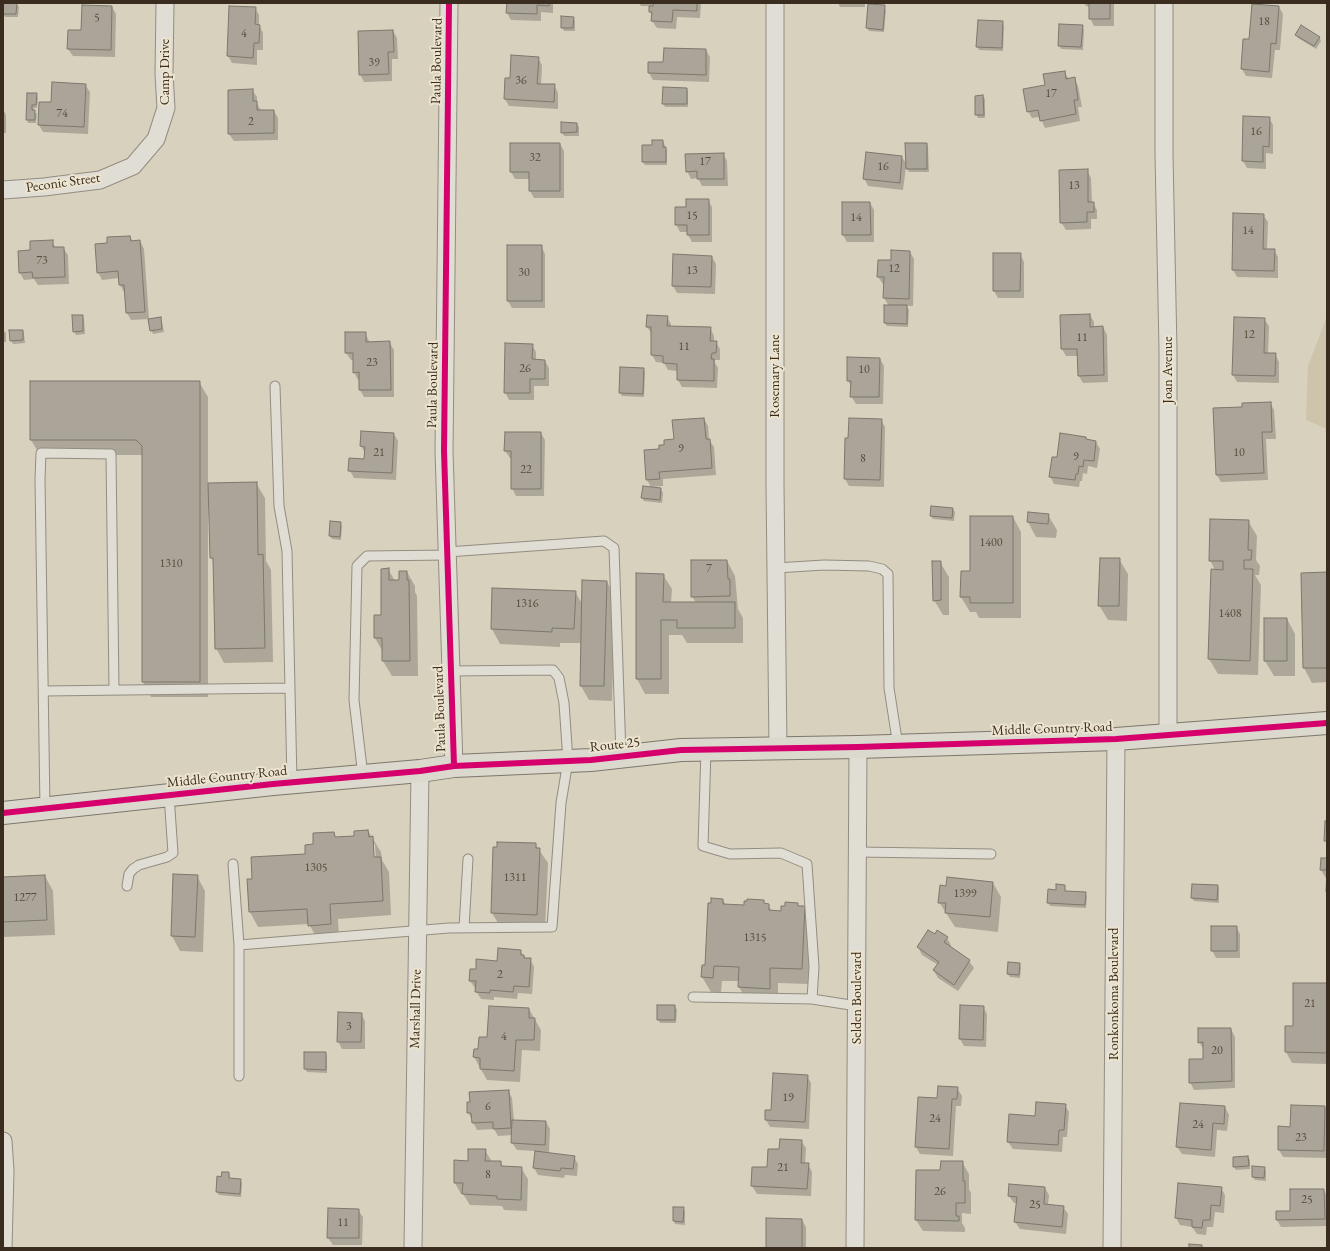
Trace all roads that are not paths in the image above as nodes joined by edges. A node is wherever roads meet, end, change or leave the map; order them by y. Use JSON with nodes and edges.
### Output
{"nodes":[{"id":1,"x":165,"y":3,"type":"edge"},
{"id":2,"x":449,"y":3,"type":"edge"},
{"id":3,"x":776,"y":3,"type":"edge"},
{"id":4,"x":1164,"y":3,"type":"edge"},
{"id":5,"x":156,"y":139,"type":"joint"},
{"id":6,"x":3,"y":190,"type":"edge"},
{"id":7,"x":276,"y":386,"type":"dead end"},
{"id":8,"x":447,"y":554,"type":"junction"},
{"id":9,"x":776,"y":568,"type":"junction"},
{"id":10,"x":450,"y":672,"type":"junction"},
{"id":11,"x":290,"y":688,"type":"junction"},
{"id":12,"x":114,"y":690,"type":"junction"},
{"id":13,"x":44,"y":691,"type":"junction"},
{"id":14,"x":1327,"y":723,"type":"edge"},
{"id":15,"x":1168,"y":736,"type":"junction"},
{"id":16,"x":1116,"y":739,"type":"junction"},
{"id":17,"x":898,"y":746,"type":"junction"},
{"id":18,"x":858,"y":747,"type":"junction"},
{"id":19,"x":778,"y":748,"type":"junction"},
{"id":20,"x":706,"y":750,"type":"junction"},
{"id":21,"x":621,"y":757,"type":"junction"},
{"id":22,"x":568,"y":761,"type":"junction"},
{"id":23,"x":454,"y":766,"type":"junction"},
{"id":24,"x":420,"y":771,"type":"junction"},
{"id":25,"x":363,"y":776,"type":"junction"},
{"id":26,"x":292,"y":782,"type":"junction"},
{"id":27,"x":169,"y":795,"type":"junction"},
{"id":28,"x":45,"y":809,"type":"junction"},
{"id":29,"x":3,"y":813,"type":"edge"},
{"id":30,"x":857,"y":852,"type":"junction"},
{"id":31,"x":991,"y":854,"type":"dead end"},
{"id":32,"x":468,"y":859,"type":"dead end"},
{"id":33,"x":233,"y":864,"type":"dead end"},
{"id":34,"x":127,"y":886,"type":"dead end"},
{"id":35,"x":464,"y":928,"type":"junction"},
{"id":36,"x":418,"y":931,"type":"junction"},
{"id":37,"x":239,"y":945,"type":"junction"},
{"id":38,"x":693,"y":997,"type":"dead end"},
{"id":39,"x":812,"y":999,"type":"junction"},
{"id":40,"x":856,"y":1006,"type":"junction"},
{"id":41,"x":239,"y":1076,"type":"dead end"},
{"id":42,"x":3,"y":1141,"type":"edge"},
{"id":43,"x":3,"y":1248,"type":"edge"},
{"id":44,"x":412,"y":1248,"type":"edge"},
{"id":45,"x":855,"y":1248,"type":"edge"},
{"id":46,"x":1112,"y":1248,"type":"edge"}],
"edges":[{"from":1,"to":5,"type":"street","name":"Camp Drive"},
{"from":2,"to":8,"type":"street","name":"Paula Boulevard"},
{"from":3,"to":9,"type":"street","name":"Rosemary Lane"},
{"from":4,"to":15,"type":"street","name":"Joan Avenue"},
{"from":5,"to":6,"type":"street","name":"Peconic Street"},
{"from":7,"to":11,"type":"lane"},
{"from":8,"to":10,"type":"street","name":"Paula Boulevard"},
{"from":8,"to":21,"type":"lane"},
{"from":8,"to":25,"type":"lane"},
{"from":9,"to":17,"type":"lane"},
{"from":9,"to":19,"type":"street","name":"Rosemary Lane"},
{"from":10,"to":22,"type":"lane"},
{"from":10,"to":23,"type":"street","name":"Paula Boulevard"},
{"from":11,"to":12,"type":"lane"},
{"from":11,"to":26,"type":"lane"},
{"from":12,"to":13,"type":"lane"},
{"from":12,"to":13,"type":"lane"},
{"from":13,"to":28,"type":"lane"},
{"from":14,"to":15,"type":"main road","name":"Middle Country Road"},
{"from":15,"to":16,"type":"main road","name":"Middle Country Road"},
{"from":16,"to":17,"type":"main road","name":"Middle Country Road"},
{"from":16,"to":46,"type":"street","name":"Ronkonkoma Boulevard"},
{"from":17,"to":18,"type":"main road","name":"Middle Country Road"},
{"from":18,"to":19,"type":"main road","name":"Middle Country Road"},
{"from":18,"to":30,"type":"street","name":"Selden Boulevard"},
{"from":19,"to":20,"type":"main road","name":"Route 25"},
{"from":20,"to":21,"type":"main road","name":"Route 25"},
{"from":20,"to":39,"type":"lane"},
{"from":21,"to":22,"type":"main road","name":"Route 25"},
{"from":22,"to":23,"type":"main road","name":"Route 25"},
{"from":22,"to":35,"type":"lane"},
{"from":23,"to":24,"type":"main road","name":"Middle Country Road"},
{"from":24,"to":25,"type":"main road","name":"Middle Country Road"},
{"from":24,"to":36,"type":"street","name":"Marshall Drive"},
{"from":25,"to":26,"type":"main road","name":"Middle Country Road"},
{"from":26,"to":27,"type":"main road","name":"Middle Country Road"},
{"from":27,"to":28,"type":"main road","name":"Middle Country Road"},
{"from":27,"to":34,"type":"lane"},
{"from":28,"to":29,"type":"main road","name":"Middle Country Road"},
{"from":30,"to":31,"type":"lane"},
{"from":30,"to":40,"type":"street","name":"Selden Boulevard"},
{"from":32,"to":35,"type":"lane"},
{"from":33,"to":37,"type":"lane"},
{"from":35,"to":36,"type":"lane"},
{"from":36,"to":37,"type":"lane"},
{"from":36,"to":44,"type":"street","name":"Marshall Drive"},
{"from":37,"to":41,"type":"lane"},
{"from":38,"to":39,"type":"lane"},
{"from":39,"to":40,"type":"lane"},
{"from":40,"to":45,"type":"street","name":"Selden Boulevard"},
{"from":42,"to":43,"type":"street"}]}
